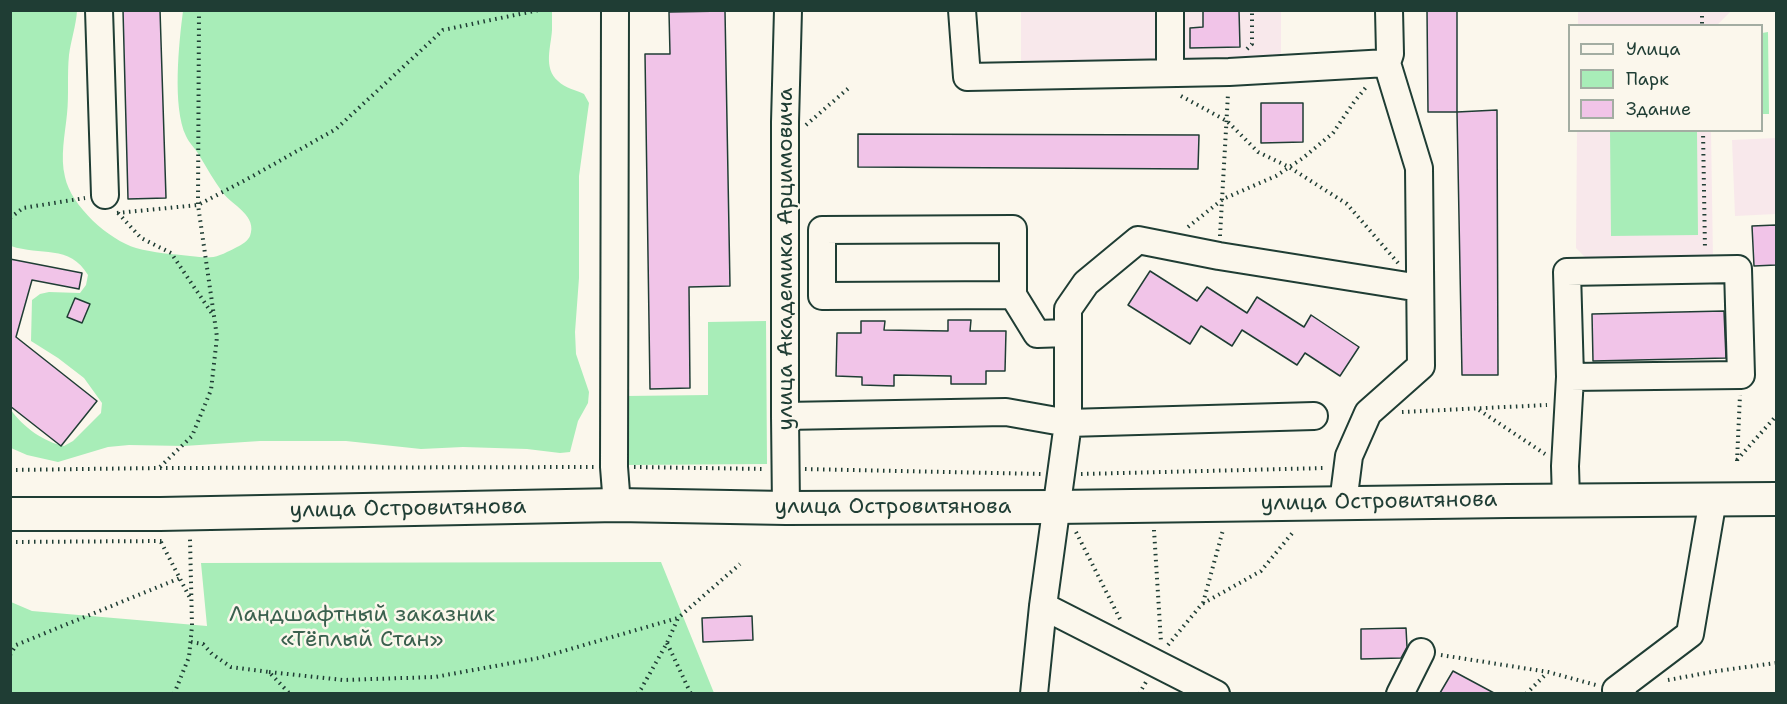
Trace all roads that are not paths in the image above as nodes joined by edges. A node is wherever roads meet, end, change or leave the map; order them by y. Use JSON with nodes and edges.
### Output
{"nodes":[{"id":1,"x":99,"y":10,"type":"edge"},
{"id":2,"x":615,"y":10,"type":"edge"},
{"id":3,"x":788,"y":10,"type":"edge"},
{"id":4,"x":962,"y":10,"type":"edge"},
{"id":5,"x":1170,"y":10,"type":"edge"},
{"id":6,"x":1389,"y":10,"type":"edge"},
{"id":7,"x":1387,"y":63,"type":"junction"},
{"id":8,"x":1174,"y":84,"type":"junction"},
{"id":9,"x":111,"y":204,"type":"road end"},
{"id":10,"x":1420,"y":288,"type":"junction"},
{"id":11,"x":1013,"y":295,"type":"junction"},
{"id":12,"x":1067,"y":333,"type":"junction"},
{"id":13,"x":1570,"y":377,"type":"junction"},
{"id":14,"x":785,"y":416,"type":"junction"},
{"id":15,"x":1314,"y":416,"type":"dead end"},
{"id":16,"x":1068,"y":423,"type":"junction"},
{"id":17,"x":1713,"y":499,"type":"junction"},
{"id":18,"x":1776,"y":499,"type":"edge"},
{"id":19,"x":1566,"y":500,"type":"junction"},
{"id":20,"x":1343,"y":503,"type":"junction"},
{"id":21,"x":617,"y":505,"type":"junction"},
{"id":22,"x":1056,"y":507,"type":"junction"},
{"id":23,"x":786,"y":508,"type":"junction"},
{"id":24,"x":10,"y":514,"type":"edge"},
{"id":25,"x":1043,"y":606,"type":"junction"},
{"id":26,"x":1421,"y":652,"type":"road end"},
{"id":27,"x":1619,"y":692,"type":"edge"},
{"id":28,"x":1034,"y":693,"type":"edge"},
{"id":29,"x":1216,"y":693,"type":"edge"},
{"id":30,"x":1400,"y":693,"type":"edge"}],
"edges":[{"from":1,"to":9,"type":"street"},
{"from":2,"to":21,"type":"street"},
{"from":3,"to":14,"type":"street","name":"улица Академика Арцимовича"},
{"from":4,"to":8,"type":"street"},
{"from":5,"to":8,"type":"street"},
{"from":6,"to":7,"type":"street"},
{"from":7,"to":8,"type":"street"},
{"from":7,"to":10,"type":"street"},
{"from":10,"to":12,"type":"street"},
{"from":10,"to":20,"type":"street"},
{"from":11,"to":11,"type":"street"},
{"from":11,"to":12,"type":"street"},
{"from":12,"to":16,"type":"street"},
{"from":13,"to":13,"type":"street"},
{"from":13,"to":19,"type":"street"},
{"from":14,"to":16,"type":"street"},
{"from":14,"to":23,"type":"street","name":"улица Академика Арцимовича"},
{"from":15,"to":16,"type":"street"},
{"from":16,"to":22,"type":"street"},
{"from":17,"to":18,"type":"main road","name":"улица Островитянова"},
{"from":17,"to":19,"type":"main road","name":"улица Островитянова"},
{"from":17,"to":27,"type":"street"},
{"from":19,"to":20,"type":"main road","name":"улица Островитянова"},
{"from":20,"to":22,"type":"main road","name":"улица Островитянова"},
{"from":21,"to":23,"type":"main road","name":"улица Островитянова"},
{"from":21,"to":24,"type":"main road","name":"улица Островитянова"},
{"from":22,"to":23,"type":"main road","name":"улица Островитянова"},
{"from":22,"to":25,"type":"street"},
{"from":25,"to":28,"type":"street"},
{"from":25,"to":29,"type":"street"},
{"from":26,"to":30,"type":"street"}]}
